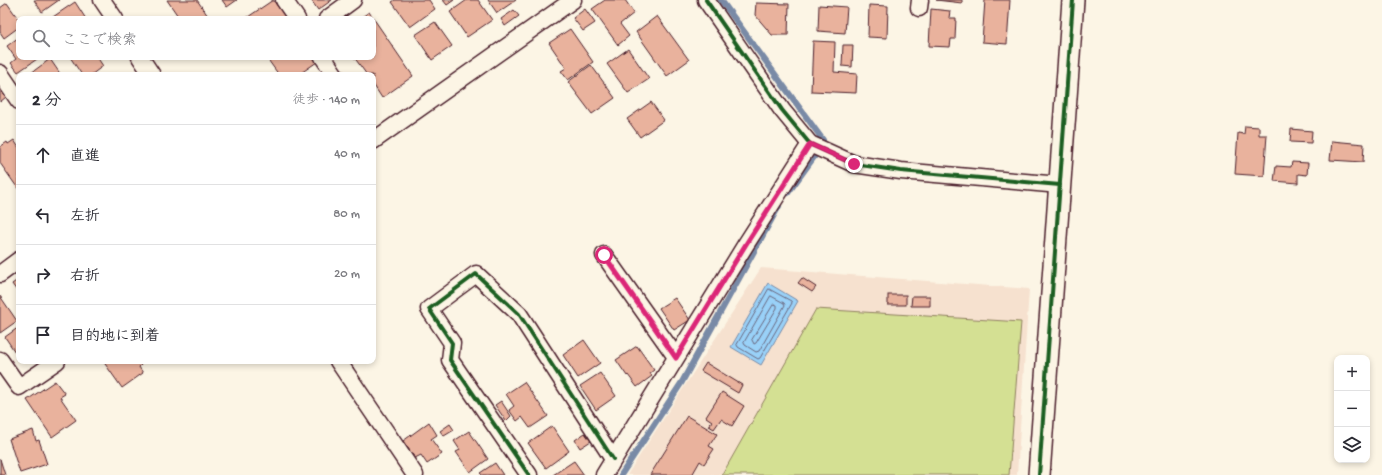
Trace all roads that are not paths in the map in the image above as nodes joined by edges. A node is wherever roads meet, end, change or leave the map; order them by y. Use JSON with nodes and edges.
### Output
{"nodes":[{"id":1,"x":102,"y":0,"type":"edge"},
{"id":2,"x":284,"y":0,"type":"edge"},
{"id":3,"x":353,"y":0,"type":"edge"},
{"id":4,"x":573,"y":0,"type":"edge"},
{"id":5,"x":706,"y":0,"type":"edge"},
{"id":6,"x":1073,"y":0,"type":"edge"},
{"id":7,"x":113,"y":16,"type":"edge"},
{"id":8,"x":295,"y":16,"type":"edge"},
{"id":9,"x":331,"y":16,"type":"edge"},
{"id":10,"x":142,"y":60,"type":"edge"},
{"id":11,"x":324,"y":60,"type":"edge"},
{"id":12,"x":150,"y":72,"type":"edge"},
{"id":13,"x":333,"y":72,"type":"edge"},
{"id":14,"x":0,"y":73,"type":"edge"},
{"id":15,"x":16,"y":97,"type":"edge"},
{"id":16,"x":376,"y":136,"type":"edge"},
{"id":17,"x":810,"y":144,"type":"junction"},
{"id":18,"x":1060,"y":185,"type":"junction"},
{"id":19,"x":604,"y":255,"type":"dead end"},
{"id":20,"x":16,"y":262,"type":"edge"},
{"id":21,"x":0,"y":274,"type":"edge"},
{"id":22,"x":676,"y":358,"type":"junction"},
{"id":23,"x":0,"y":360,"type":"edge"},
{"id":24,"x":53,"y":364,"type":"edge"},
{"id":25,"x":340,"y":364,"type":"edge"},
{"id":26,"x":613,"y":459,"type":"junction"},
{"id":27,"x":415,"y":475,"type":"edge"},
{"id":28,"x":529,"y":475,"type":"edge"},
{"id":29,"x":604,"y":475,"type":"edge"},
{"id":30,"x":1039,"y":475,"type":"edge"}],
"edges":[{"from":1,"to":7,"type":"street"},
{"from":2,"to":8,"type":"street"},
{"from":3,"to":9,"type":"street"},
{"from":4,"to":16,"type":"street"},
{"from":5,"to":17,"type":"street"},
{"from":6,"to":18,"type":"street"},
{"from":10,"to":12,"type":"street"},
{"from":11,"to":13,"type":"street"},
{"from":14,"to":15,"type":"street"},
{"from":17,"to":18,"type":"street"},
{"from":17,"to":22,"type":"street"},
{"from":18,"to":30,"type":"street"},
{"from":19,"to":22,"type":"street"},
{"from":20,"to":21,"type":"street"},
{"from":22,"to":26,"type":"street"},
{"from":23,"to":24,"type":"street"},
{"from":25,"to":27,"type":"street"},
{"from":26,"to":28,"type":"street"},
{"from":26,"to":29,"type":"street"}]}
